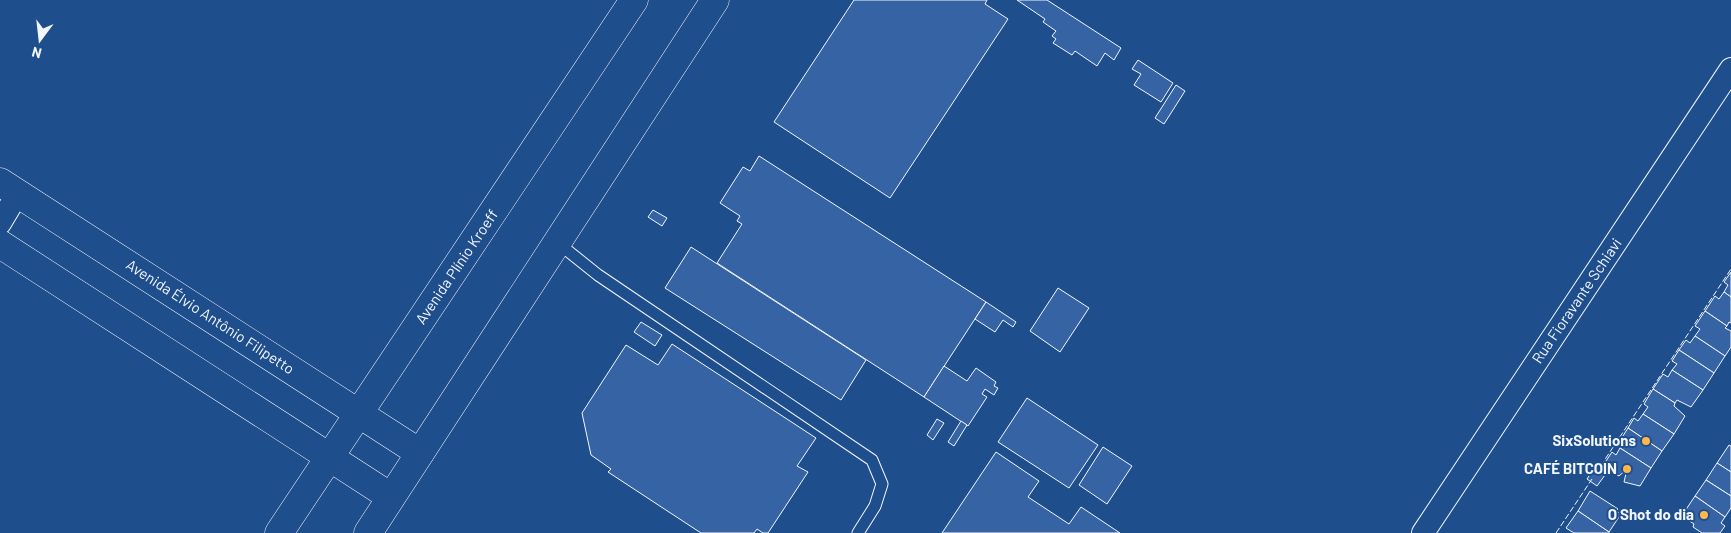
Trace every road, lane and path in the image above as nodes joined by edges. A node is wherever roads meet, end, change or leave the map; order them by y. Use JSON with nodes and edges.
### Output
{"nodes":[{"id":1,"x":634,"y":0,"type":"edge"},
{"id":2,"x":715,"y":0,"type":"edge"},
{"id":3,"x":1731,"y":69,"type":"edge"},
{"id":4,"x":9,"y":188,"type":"edge"},
{"id":5,"x":0,"y":223,"type":"edge"},
{"id":6,"x":558,"y":243,"type":"junction"},
{"id":7,"x":0,"y":244,"type":"edge"},
{"id":8,"x":360,"y":414,"type":"junction"},
{"id":9,"x":420,"y":453,"type":"junction"},
{"id":10,"x":329,"y":457,"type":"junction"},
{"id":11,"x":391,"y":497,"type":"junction"},
{"id":12,"x":279,"y":533,"type":"edge"},
{"id":13,"x":368,"y":533,"type":"edge"},
{"id":14,"x":858,"y":533,"type":"edge"},
{"id":15,"x":1423,"y":533,"type":"edge"}],
"edges":[{"from":1,"to":8,"type":"main road","name":"Avenida Plínio Kroeff"},
{"from":2,"to":6,"type":"main road"},
{"from":3,"to":15,"type":"street","name":"Rua Fioravante Schiavi"},
{"from":4,"to":5,"type":"street"},
{"from":4,"to":8,"type":"main road","name":"Avenida Élvio Antônio Filipetto"},
{"from":6,"to":9,"type":"main road"},
{"from":6,"to":14,"type":"lane"},
{"from":7,"to":10,"type":"main road"},
{"from":8,"to":9,"type":"main road","name":"Avenida Élvio Antônio Filipetto"},
{"from":8,"to":10,"type":"main road","name":"Avenida Plínio Kroeff"},
{"from":9,"to":11,"type":"main road"},
{"from":10,"to":11,"type":"main road"},
{"from":10,"to":12,"type":"main road","name":"Avenida Plínio Kroeff"},
{"from":11,"to":13,"type":"main road"}]}
